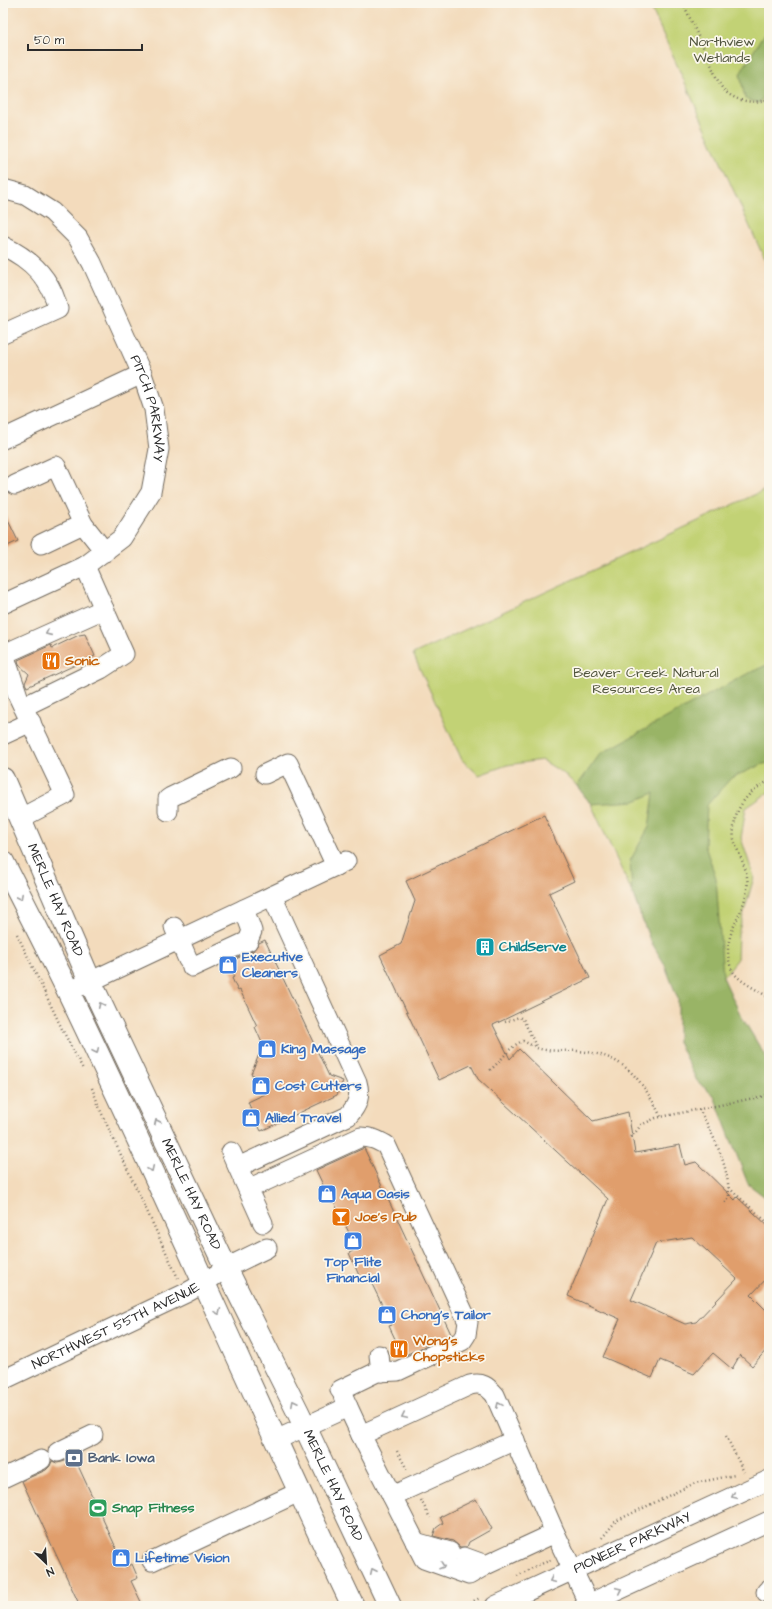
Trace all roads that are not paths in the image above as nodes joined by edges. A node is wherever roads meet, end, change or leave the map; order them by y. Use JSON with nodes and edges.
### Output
{"nodes":[{"id":1,"x":3,"y":189,"type":"edge"},
{"id":2,"x":3,"y":246,"type":"edge"},
{"id":3,"x":3,"y":334,"type":"edge"},
{"id":4,"x":142,"y":374,"type":"junction"},
{"id":5,"x":3,"y":439,"type":"edge"},
{"id":6,"x":14,"y":485,"type":"dead end"},
{"id":7,"x":83,"y":524,"type":"junction"},
{"id":8,"x":41,"y":544,"type":"dead end"},
{"id":9,"x":105,"y":552,"type":"junction"},
{"id":10,"x":85,"y":566,"type":"junction"},
{"id":11,"x":3,"y":604,"type":"edge"},
{"id":12,"x":104,"y":609,"type":"junction"},
{"id":13,"x":27,"y":715,"type":"junction"},
{"id":14,"x":3,"y":735,"type":"edge"},
{"id":15,"x":231,"y":768,"type":"dead end"},
{"id":16,"x":265,"y":774,"type":"dead end"},
{"id":17,"x":3,"y":779,"type":"edge"},
{"id":18,"x":168,"y":810,"type":"dead end"},
{"id":19,"x":21,"y":818,"type":"junction"},
{"id":20,"x":3,"y":862,"type":"edge"},
{"id":21,"x":272,"y":896,"type":"junction"},
{"id":22,"x":244,"y":909,"type":"junction"},
{"id":23,"x":177,"y":934,"type":"junction"},
{"id":24,"x":90,"y":981,"type":"junction"},
{"id":25,"x":68,"y":992,"type":"junction"},
{"id":26,"x":248,"y":1189,"type":"junction"},
{"id":27,"x":263,"y":1223,"type":"dead end"},
{"id":28,"x":267,"y":1248,"type":"dead end"},
{"id":29,"x":226,"y":1268,"type":"junction"},
{"id":30,"x":195,"y":1288,"type":"junction"},
{"id":31,"x":3,"y":1380,"type":"edge"},
{"id":32,"x":342,"y":1392,"type":"junction"},
{"id":33,"x":305,"y":1426,"type":"junction"},
{"id":34,"x":93,"y":1435,"type":"dead end"},
{"id":35,"x":361,"y":1435,"type":"junction"},
{"id":36,"x":276,"y":1440,"type":"junction"},
{"id":37,"x":515,"y":1440,"type":"junction"},
{"id":38,"x":58,"y":1452,"type":"dead end"},
{"id":39,"x":41,"y":1460,"type":"dead end"},
{"id":40,"x":3,"y":1478,"type":"edge"},
{"id":41,"x":769,"y":1480,"type":"edge"},
{"id":42,"x":299,"y":1492,"type":"junction"},
{"id":43,"x":392,"y":1496,"type":"junction"},
{"id":44,"x":769,"y":1521,"type":"edge"},
{"id":45,"x":555,"y":1533,"type":"junction"},
{"id":46,"x":414,"y":1542,"type":"junction"},
{"id":47,"x":152,"y":1561,"type":"dead end"},
{"id":48,"x":570,"y":1564,"type":"junction"},
{"id":49,"x":486,"y":1565,"type":"junction"},
{"id":50,"x":488,"y":1602,"type":"edge"},
{"id":51,"x":587,"y":1605,"type":"edge"},
{"id":52,"x":354,"y":1606,"type":"edge"},
{"id":53,"x":390,"y":1606,"type":"edge"}],
"edges":[{"from":1,"to":4,"type":"street","name":"PITCH PARKWAY"},
{"from":2,"to":3,"type":"street"},
{"from":4,"to":5,"type":"street"},
{"from":4,"to":9,"type":"street","name":"PITCH PARKWAY"},
{"from":6,"to":7,"type":"street"},
{"from":7,"to":8,"type":"street"},
{"from":7,"to":9,"type":"street"},
{"from":9,"to":10,"type":"street","name":"PITCH PARKWAY"},
{"from":10,"to":11,"type":"street","name":"PITCH PARKWAY"},
{"from":10,"to":12,"type":"street"},
{"from":12,"to":13,"type":"street"},
{"from":12,"to":13,"type":"street","one_way":true},
{"from":13,"to":14,"type":"street"},
{"from":13,"to":19,"type":"street"},
{"from":15,"to":18,"type":"street"},
{"from":16,"to":21,"type":"street"},
{"from":17,"to":19,"type":"main road","name":"MERLE HAY ROAD"},
{"from":19,"to":24,"type":"main road","name":"MERLE HAY ROAD"},
{"from":20,"to":25,"type":"main road","name":"MERLE HAY ROAD","one_way":true},
{"from":21,"to":22,"type":"street"},
{"from":21,"to":26,"type":"street"},
{"from":22,"to":23,"type":"street"},
{"from":22,"to":23,"type":"street"},
{"from":23,"to":24,"type":"street"},
{"from":24,"to":25,"type":"street"},
{"from":29,"to":24,"type":"main road","name":"MERLE HAY ROAD","one_way":true},
{"from":25,"to":30,"type":"main road","name":"MERLE HAY ROAD","one_way":true},
{"from":26,"to":27,"type":"street"},
{"from":26,"to":32,"type":"street"},
{"from":28,"to":29,"type":"street","name":"NORTHWEST 55TH AVENUE"},
{"from":29,"to":30,"type":"street","name":"NORTHWEST 55TH AVENUE"},
{"from":33,"to":29,"type":"main road","name":"MERLE HAY ROAD","one_way":true},
{"from":30,"to":31,"type":"street","name":"NORTHWEST 55TH AVENUE"},
{"from":30,"to":36,"type":"main road","name":"MERLE HAY ROAD","one_way":true},
{"from":32,"to":33,"type":"street"},
{"from":32,"to":35,"type":"street"},
{"from":33,"to":36,"type":"street"},
{"from":53,"to":33,"type":"main road","name":"MERLE HAY ROAD","one_way":true},
{"from":34,"to":38,"type":"street"},
{"from":37,"to":35,"type":"street","one_way":true},
{"from":35,"to":43,"type":"street"},
{"from":36,"to":42,"type":"main road","name":"MERLE HAY ROAD"},
{"from":37,"to":43,"type":"street"},
{"from":37,"to":45,"type":"street"},
{"from":39,"to":40,"type":"street"},
{"from":41,"to":48,"type":"street","name":"PIONEER PARKWAY","one_way":true},
{"from":42,"to":47,"type":"street"},
{"from":42,"to":52,"type":"main road","name":"MERLE HAY ROAD"},
{"from":43,"to":46,"type":"street"},
{"from":51,"to":44,"type":"street","one_way":true},
{"from":45,"to":48,"type":"street"},
{"from":45,"to":49,"type":"street"},
{"from":46,"to":49,"type":"street"},
{"from":46,"to":49,"type":"street","one_way":true},
{"from":48,"to":50,"type":"street","name":"PIONEER PARKWAY","one_way":true},
{"from":48,"to":51,"type":"street"}]}
